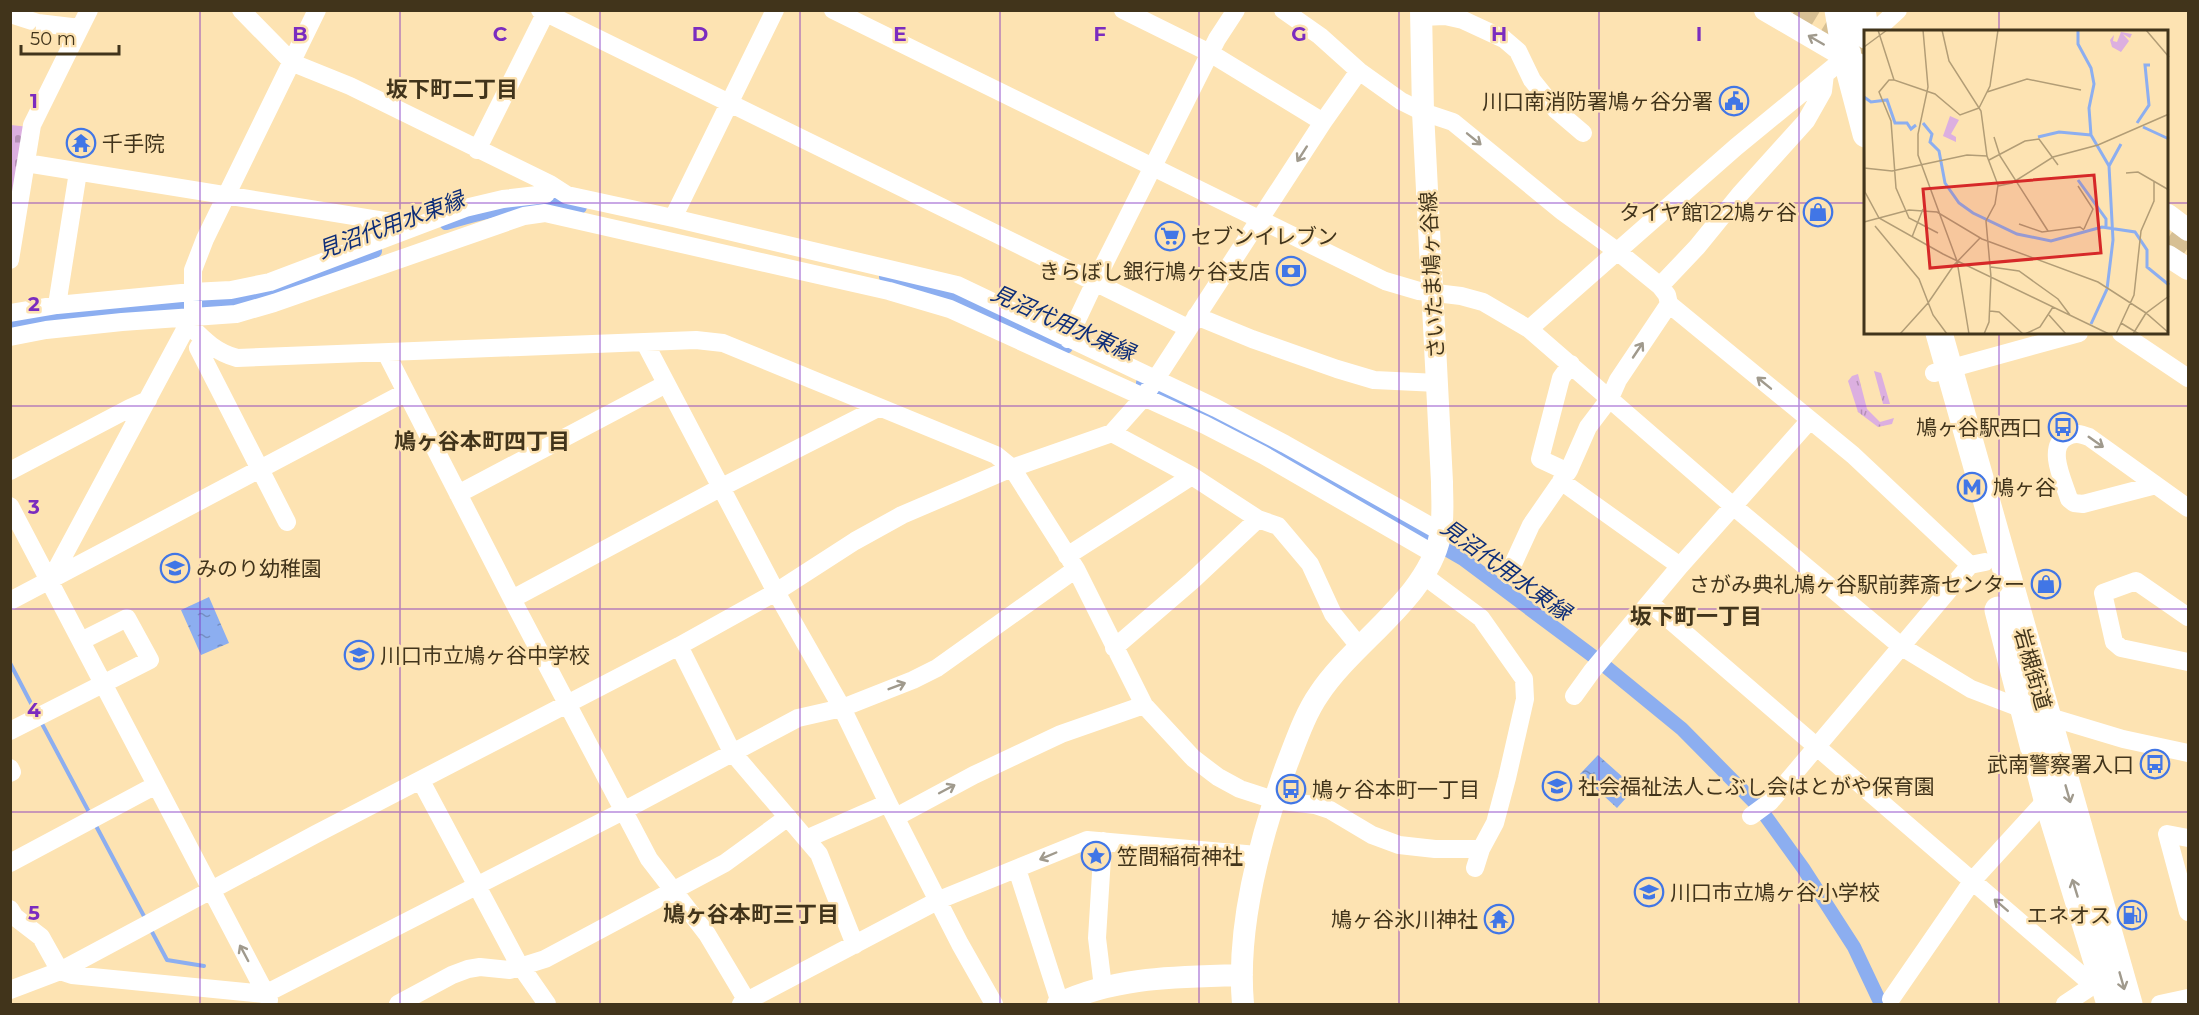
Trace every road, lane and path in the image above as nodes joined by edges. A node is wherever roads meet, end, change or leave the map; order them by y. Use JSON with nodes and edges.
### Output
{"nodes":[{"id":1,"x":89,"y":10,"type":"edge"},
{"id":2,"x":241,"y":10,"type":"edge"},
{"id":3,"x":317,"y":10,"type":"edge"},
{"id":4,"x":775,"y":10,"type":"edge"},
{"id":5,"x":833,"y":10,"type":"edge"},
{"id":6,"x":1123,"y":10,"type":"edge"},
{"id":7,"x":1236,"y":10,"type":"edge"},
{"id":8,"x":1283,"y":10,"type":"edge"},
{"id":9,"x":1765,"y":10,"type":"edge"},
{"id":10,"x":1898,"y":10,"type":"edge"},
{"id":11,"x":544,"y":11,"type":"edge"},
{"id":12,"x":1841,"y":13,"type":"edge"},
{"id":13,"x":20,"y":14,"type":"edge"},
{"id":14,"x":1421,"y":14,"type":"edge"},
{"id":15,"x":80,"y":28,"type":"junction"},
{"id":16,"x":1876,"y":30,"type":"edge"},
{"id":17,"x":1864,"y":35,"type":"edge"},
{"id":18,"x":1864,"y":40,"type":"edge"},
{"id":19,"x":1210,"y":53,"type":"junction"},
{"id":20,"x":293,"y":63,"type":"junction"},
{"id":21,"x":1846,"y":67,"type":"edge"},
{"id":22,"x":1359,"y":71,"type":"junction"},
{"id":23,"x":729,"y":104,"type":"junction"},
{"id":24,"x":1423,"y":112,"type":"junction"},
{"id":25,"x":1323,"y":122,"type":"junction"},
{"id":26,"x":1864,"y":127,"type":"edge"},
{"id":27,"x":1583,"y":133,"type":"dead end"},
{"id":28,"x":477,"y":150,"type":"junction"},
{"id":29,"x":26,"y":163,"type":"junction"},
{"id":30,"x":1153,"y":169,"type":"junction"},
{"id":31,"x":78,"y":172,"type":"junction"},
{"id":32,"x":548,"y":189,"type":"junction"},
{"id":33,"x":225,"y":196,"type":"junction"},
{"id":34,"x":545,"y":213,"type":"junction"},
{"id":35,"x":2169,"y":216,"type":"edge"},
{"id":36,"x":673,"y":218,"type":"junction"},
{"id":37,"x":1259,"y":220,"type":"junction"},
{"id":38,"x":408,"y":228,"type":"junction"},
{"id":39,"x":2188,"y":230,"type":"edge"},
{"id":40,"x":1617,"y":252,"type":"junction"},
{"id":41,"x":2169,"y":257,"type":"edge"},
{"id":42,"x":10,"y":260,"type":"edge"},
{"id":43,"x":2188,"y":269,"type":"edge"},
{"id":44,"x":1094,"y":284,"type":"junction"},
{"id":45,"x":1660,"y":286,"type":"junction"},
{"id":46,"x":192,"y":292,"type":"junction"},
{"id":47,"x":1434,"y":293,"type":"junction"},
{"id":48,"x":1669,"y":304,"type":"junction"},
{"id":49,"x":57,"y":305,"type":"junction"},
{"id":50,"x":10,"y":313,"type":"edge"},
{"id":51,"x":191,"y":318,"type":"junction"},
{"id":52,"x":1192,"y":322,"type":"junction"},
{"id":53,"x":1529,"y":329,"type":"junction"},
{"id":54,"x":1924,"y":334,"type":"edge"},
{"id":55,"x":1940,"y":334,"type":"edge"},
{"id":56,"x":2075,"y":334,"type":"edge"},
{"id":57,"x":2122,"y":334,"type":"edge"},
{"id":58,"x":10,"y":337,"type":"edge"},
{"id":59,"x":1068,"y":339,"type":"junction"},
{"id":60,"x":203,"y":340,"type":"junction"},
{"id":61,"x":645,"y":343,"type":"junction"},
{"id":62,"x":386,"y":353,"type":"junction"},
{"id":63,"x":1571,"y":364,"type":"junction"},
{"id":64,"x":1942,"y":371,"type":"junction"},
{"id":65,"x":2188,"y":378,"type":"edge"},
{"id":66,"x":1155,"y":380,"type":"junction"},
{"id":67,"x":1438,"y":383,"type":"junction"},
{"id":68,"x":666,"y":384,"type":"junction"},
{"id":69,"x":406,"y":392,"type":"junction"},
{"id":70,"x":1144,"y":397,"type":"junction"},
{"id":71,"x":1610,"y":398,"type":"junction"},
{"id":72,"x":148,"y":400,"type":"junction"},
{"id":73,"x":878,"y":408,"type":"junction"},
{"id":74,"x":1810,"y":420,"type":"junction"},
{"id":75,"x":1112,"y":434,"type":"junction"},
{"id":76,"x":260,"y":468,"type":"junction"},
{"id":77,"x":1012,"y":468,"type":"junction"},
{"id":78,"x":10,"y":471,"type":"edge"},
{"id":79,"x":1192,"y":476,"type":"junction"},
{"id":80,"x":1564,"y":476,"type":"junction"},
{"id":81,"x":2156,"y":485,"type":"junction"},
{"id":82,"x":720,"y":488,"type":"junction"},
{"id":83,"x":458,"y":494,"type":"junction"},
{"id":84,"x":10,"y":506,"type":"edge"},
{"id":85,"x":1733,"y":506,"type":"junction"},
{"id":86,"x":2188,"y":508,"type":"edge"},
{"id":87,"x":1258,"y":519,"type":"junction"},
{"id":88,"x":287,"y":522,"type":"dead end"},
{"id":89,"x":1438,"y":544,"type":"junction"},
{"id":90,"x":1071,"y":562,"type":"junction"},
{"id":91,"x":1978,"y":564,"type":"junction"},
{"id":92,"x":1680,"y":566,"type":"junction"},
{"id":93,"x":1423,"y":575,"type":"junction"},
{"id":94,"x":1508,"y":575,"type":"dead end"},
{"id":95,"x":50,"y":581,"type":"junction"},
{"id":96,"x":776,"y":592,"type":"junction"},
{"id":97,"x":512,"y":599,"type":"junction"},
{"id":98,"x":10,"y":601,"type":"edge"},
{"id":99,"x":1650,"y":603,"type":"junction"},
{"id":100,"x":2188,"y":617,"type":"edge"},
{"id":101,"x":81,"y":641,"type":"junction"},
{"id":102,"x":679,"y":646,"type":"junction"},
{"id":103,"x":1359,"y":646,"type":"junction"},
{"id":104,"x":1902,"y":647,"type":"junction"},
{"id":105,"x":1114,"y":648,"type":"junction"},
{"id":106,"x":2188,"y":662,"type":"edge"},
{"id":107,"x":104,"y":683,"type":"junction"},
{"id":108,"x":1574,"y":696,"type":"dead end"},
{"id":109,"x":566,"y":704,"type":"junction"},
{"id":110,"x":1144,"y":705,"type":"junction"},
{"id":111,"x":842,"y":708,"type":"junction"},
{"id":112,"x":2035,"y":713,"type":"junction"},
{"id":113,"x":10,"y":731,"type":"edge"},
{"id":114,"x":1816,"y":746,"type":"junction"},
{"id":115,"x":732,"y":752,"type":"junction"},
{"id":116,"x":2188,"y":753,"type":"edge"},
{"id":117,"x":421,"y":781,"type":"junction"},
{"id":118,"x":156,"y":785,"type":"junction"},
{"id":119,"x":2047,"y":799,"type":"junction"},
{"id":120,"x":1274,"y":800,"type":"junction"},
{"id":121,"x":892,"y":810,"type":"junction"},
{"id":122,"x":623,"y":811,"type":"junction"},
{"id":123,"x":1751,"y":816,"type":"dead end"},
{"id":124,"x":788,"y":818,"type":"junction"},
{"id":125,"x":2188,"y":838,"type":"edge"},
{"id":126,"x":806,"y":839,"type":"junction"},
{"id":127,"x":1103,"y":841,"type":"junction"},
{"id":128,"x":1481,"y":849,"type":"junction"},
{"id":129,"x":1257,"y":855,"type":"junction"},
{"id":130,"x":10,"y":863,"type":"edge"},
{"id":131,"x":1475,"y":868,"type":"dead end"},
{"id":132,"x":1017,"y":869,"type":"junction"},
{"id":133,"x":1973,"y":880,"type":"junction"},
{"id":134,"x":476,"y":885,"type":"junction"},
{"id":135,"x":211,"y":890,"type":"junction"},
{"id":136,"x":674,"y":891,"type":"junction"},
{"id":137,"x":939,"y":900,"type":"junction"},
{"id":138,"x":2188,"y":906,"type":"edge"},
{"id":139,"x":10,"y":909,"type":"edge"},
{"id":140,"x":855,"y":945,"type":"junction"},
{"id":141,"x":521,"y":966,"type":"junction"},
{"id":142,"x":60,"y":971,"type":"junction"},
{"id":143,"x":1242,"y":975,"type":"junction"},
{"id":144,"x":10,"y":990,"type":"edge"},
{"id":145,"x":2101,"y":990,"type":"edge"},
{"id":146,"x":1100,"y":993,"type":"edge"},
{"id":147,"x":2188,"y":998,"type":"edge"},
{"id":148,"x":268,"y":999,"type":"edge"},
{"id":149,"x":1891,"y":999,"type":"dead end"},
{"id":150,"x":408,"y":1002,"type":"edge"},
{"id":151,"x":744,"y":1003,"type":"edge"},
{"id":152,"x":1059,"y":1004,"type":"edge"},
{"id":153,"x":547,"y":1005,"type":"edge"},
{"id":154,"x":994,"y":1005,"type":"edge"},
{"id":155,"x":1243,"y":1005,"type":"edge"},
{"id":156,"x":2065,"y":1005,"type":"edge"},
{"id":157,"x":2129,"y":1005,"type":"edge"},
{"id":158,"x":2160,"y":1005,"type":"edge"}],
"edges":[{"from":1,"to":15,"type":"street"},
{"from":2,"to":20,"type":"street"},
{"from":3,"to":20,"type":"street"},
{"from":4,"to":23,"type":"street"},
{"from":5,"to":30,"type":"street"},
{"from":6,"to":19,"type":"street"},
{"from":7,"to":19,"type":"street"},
{"from":8,"to":22,"type":"street"},
{"from":21,"to":9,"type":"main road","one_way":true},
{"from":10,"to":16,"type":"street"},
{"from":11,"to":23,"type":"street"},
{"from":11,"to":28,"type":"street"},
{"from":12,"to":17,"type":"highway"},
{"from":12,"to":21,"type":"highway"},
{"from":13,"to":15,"type":"street"},
{"from":14,"to":24,"type":"main road","name":"さいたま鳩ヶ谷線"},
{"from":14,"to":27,"type":"street"},
{"from":15,"to":29,"type":"street"},
{"from":18,"to":21,"type":"street"},
{"from":19,"to":25,"type":"street"},
{"from":19,"to":30,"type":"street"},
{"from":20,"to":28,"type":"street"},
{"from":20,"to":33,"type":"street"},
{"from":21,"to":26,"type":"highway"},
{"from":21,"to":40,"type":"street"},
{"from":21,"to":45,"type":"street"},
{"from":22,"to":24,"type":"street"},
{"from":22,"to":25,"type":"street"},
{"from":23,"to":36,"type":"street"},
{"from":23,"to":44,"type":"street"},
{"from":24,"to":40,"type":"street","one_way":true},
{"from":24,"to":47,"type":"main road","name":"さいたま鳩ヶ谷線"},
{"from":25,"to":37,"type":"street","one_way":true},
{"from":28,"to":32,"type":"street"},
{"from":29,"to":31,"type":"street"},
{"from":29,"to":42,"type":"street"},
{"from":30,"to":37,"type":"street"},
{"from":30,"to":44,"type":"street"},
{"from":31,"to":33,"type":"street"},
{"from":31,"to":49,"type":"street"},
{"from":32,"to":34,"type":"street"},
{"from":32,"to":36,"type":"street"},
{"from":32,"to":38,"type":"street"},
{"from":33,"to":38,"type":"street"},
{"from":33,"to":46,"type":"street"},
{"from":34,"to":51,"type":"street"},
{"from":34,"to":70,"type":"street"},
{"from":35,"to":39,"type":"main road"},
{"from":36,"to":59,"type":"street"},
{"from":37,"to":47,"type":"street"},
{"from":37,"to":52,"type":"street"},
{"from":38,"to":46,"type":"street"},
{"from":40,"to":45,"type":"street"},
{"from":40,"to":53,"type":"street"},
{"from":41,"to":43,"type":"main road"},
{"from":44,"to":52,"type":"street"},
{"from":44,"to":59,"type":"street"},
{"from":45,"to":48,"type":"street"},
{"from":46,"to":49,"type":"street"},
{"from":46,"to":51,"type":"street"},
{"from":47,"to":53,"type":"street"},
{"from":47,"to":67,"type":"main road","name":"さいたま鳩ヶ谷線"},
{"from":71,"to":48,"type":"street","one_way":true},
{"from":74,"to":48,"type":"street","one_way":true},
{"from":49,"to":50,"type":"street"},
{"from":51,"to":58,"type":"street"},
{"from":51,"to":60,"type":"street"},
{"from":51,"to":72,"type":"street"},
{"from":52,"to":66,"type":"street"},
{"from":52,"to":67,"type":"street"},
{"from":53,"to":63,"type":"street"},
{"from":54,"to":64,"type":"highway","name":"岩槻街道"},
{"from":55,"to":64,"type":"highway","name":"岩槻街道"},
{"from":56,"to":64,"type":"street"},
{"from":57,"to":65,"type":"street"},
{"from":59,"to":66,"type":"street"},
{"from":60,"to":62,"type":"street"},
{"from":60,"to":76,"type":"street"},
{"from":61,"to":62,"type":"street"},
{"from":61,"to":68,"type":"street"},
{"from":61,"to":73,"type":"street"},
{"from":62,"to":69,"type":"street"},
{"from":63,"to":71,"type":"street"},
{"from":63,"to":80,"type":"street"},
{"from":64,"to":91,"type":"highway","name":"岩槻街道"},
{"from":64,"to":112,"type":"highway","name":"岩槻街道"},
{"from":66,"to":70,"type":"street"},
{"from":66,"to":89,"type":"street"},
{"from":67,"to":89,"type":"main road","name":"さいたま鳩ヶ谷線"},
{"from":68,"to":82,"type":"street"},
{"from":68,"to":83,"type":"street"},
{"from":69,"to":76,"type":"street"},
{"from":69,"to":83,"type":"street"},
{"from":70,"to":75,"type":"street"},
{"from":70,"to":89,"type":"street"},
{"from":71,"to":80,"type":"street"},
{"from":71,"to":85,"type":"street"},
{"from":72,"to":78,"type":"street"},
{"from":72,"to":95,"type":"street"},
{"from":73,"to":77,"type":"street"},
{"from":73,"to":82,"type":"street"},
{"from":74,"to":85,"type":"street"},
{"from":74,"to":91,"type":"street"},
{"from":75,"to":77,"type":"street"},
{"from":75,"to":79,"type":"street"},
{"from":76,"to":88,"type":"street"},
{"from":76,"to":95,"type":"street"},
{"from":77,"to":90,"type":"street"},
{"from":77,"to":96,"type":"street"},
{"from":79,"to":87,"type":"street"},
{"from":79,"to":90,"type":"street"},
{"from":80,"to":92,"type":"street"},
{"from":80,"to":94,"type":"street"},
{"from":81,"to":81,"type":"street","one_way":true},
{"from":81,"to":86,"type":"street"},
{"from":82,"to":96,"type":"street"},
{"from":82,"to":97,"type":"street"},
{"from":83,"to":97,"type":"street"},
{"from":84,"to":95,"type":"street"},
{"from":85,"to":92,"type":"street"},
{"from":85,"to":104,"type":"street"},
{"from":87,"to":103,"type":"street"},
{"from":87,"to":105,"type":"street"},
{"from":89,"to":93,"type":"main road","name":"さいたま鳩ヶ谷線"},
{"from":90,"to":105,"type":"street"},
{"from":111,"to":90,"type":"street","one_way":true},
{"from":91,"to":104,"type":"street"},
{"from":91,"to":112,"type":"highway","name":"岩槻街道"},
{"from":92,"to":99,"type":"street"},
{"from":93,"to":103,"type":"main road","name":"さいたま鳩ヶ谷線"},
{"from":93,"to":128,"type":"street"},
{"from":95,"to":98,"type":"street"},
{"from":95,"to":101,"type":"street"},
{"from":96,"to":102,"type":"street"},
{"from":96,"to":111,"type":"street"},
{"from":97,"to":109,"type":"street"},
{"from":99,"to":108,"type":"street"},
{"from":99,"to":114,"type":"street"},
{"from":100,"to":106,"type":"street"},
{"from":101,"to":107,"type":"street"},
{"from":101,"to":107,"type":"street"},
{"from":102,"to":109,"type":"street"},
{"from":102,"to":115,"type":"street"},
{"from":103,"to":120,"type":"main road","name":"さいたま鳩ヶ谷線"},
{"from":104,"to":112,"type":"street"},
{"from":104,"to":114,"type":"street"},
{"from":105,"to":110,"type":"street"},
{"from":107,"to":113,"type":"street"},
{"from":107,"to":118,"type":"street"},
{"from":109,"to":117,"type":"street"},
{"from":109,"to":122,"type":"street"},
{"from":110,"to":120,"type":"street"},
{"from":121,"to":110,"type":"street","one_way":true},
{"from":111,"to":115,"type":"street"},
{"from":111,"to":121,"type":"street"},
{"from":112,"to":116,"type":"street"},
{"from":112,"to":119,"type":"highway","name":"岩槻街道"},
{"from":112,"to":157,"type":"highway","name":"岩槻街道","one_way":true},
{"from":114,"to":123,"type":"street"},
{"from":114,"to":133,"type":"street"},
{"from":115,"to":122,"type":"street"},
{"from":115,"to":124,"type":"street"},
{"from":117,"to":134,"type":"street"},
{"from":117,"to":135,"type":"street"},
{"from":118,"to":130,"type":"street"},
{"from":118,"to":135,"type":"street"},
{"from":119,"to":133,"type":"street"},
{"from":145,"to":119,"type":"highway","name":"岩槻街道","one_way":true},
{"from":120,"to":128,"type":"street"},
{"from":120,"to":129,"type":"main road","name":"さいたま鳩ヶ谷線"},
{"from":121,"to":126,"type":"street"},
{"from":121,"to":137,"type":"street"},
{"from":122,"to":134,"type":"street"},
{"from":122,"to":136,"type":"street"},
{"from":124,"to":126,"type":"street"},
{"from":124,"to":136,"type":"street"},
{"from":125,"to":138,"type":"street"},
{"from":126,"to":140,"type":"street"},
{"from":127,"to":129,"type":"street"},
{"from":127,"to":132,"type":"street","one_way":true},
{"from":127,"to":146,"type":"street"},
{"from":128,"to":131,"type":"street"},
{"from":129,"to":143,"type":"main road","name":"さいたま鳩ヶ谷線"},
{"from":132,"to":137,"type":"street"},
{"from":132,"to":152,"type":"street"},
{"from":145,"to":133,"type":"street","one_way":true},
{"from":133,"to":149,"type":"street"},
{"from":134,"to":141,"type":"street"},
{"from":134,"to":148,"type":"street"},
{"from":135,"to":142,"type":"street"},
{"from":148,"to":135,"type":"street","one_way":true},
{"from":136,"to":141,"type":"street"},
{"from":136,"to":151,"type":"street"},
{"from":137,"to":140,"type":"street"},
{"from":137,"to":154,"type":"street"},
{"from":139,"to":142,"type":"street"},
{"from":140,"to":151,"type":"street"},
{"from":141,"to":150,"type":"street"},
{"from":141,"to":153,"type":"street"},
{"from":142,"to":144,"type":"street"},
{"from":142,"to":148,"type":"street"},
{"from":143,"to":146,"type":"main road"},
{"from":143,"to":155,"type":"main road","name":"さいたま鳩ヶ谷線"},
{"from":145,"to":156,"type":"street"},
{"from":146,"to":152,"type":"main road"},
{"from":147,"to":158,"type":"street"}]}
